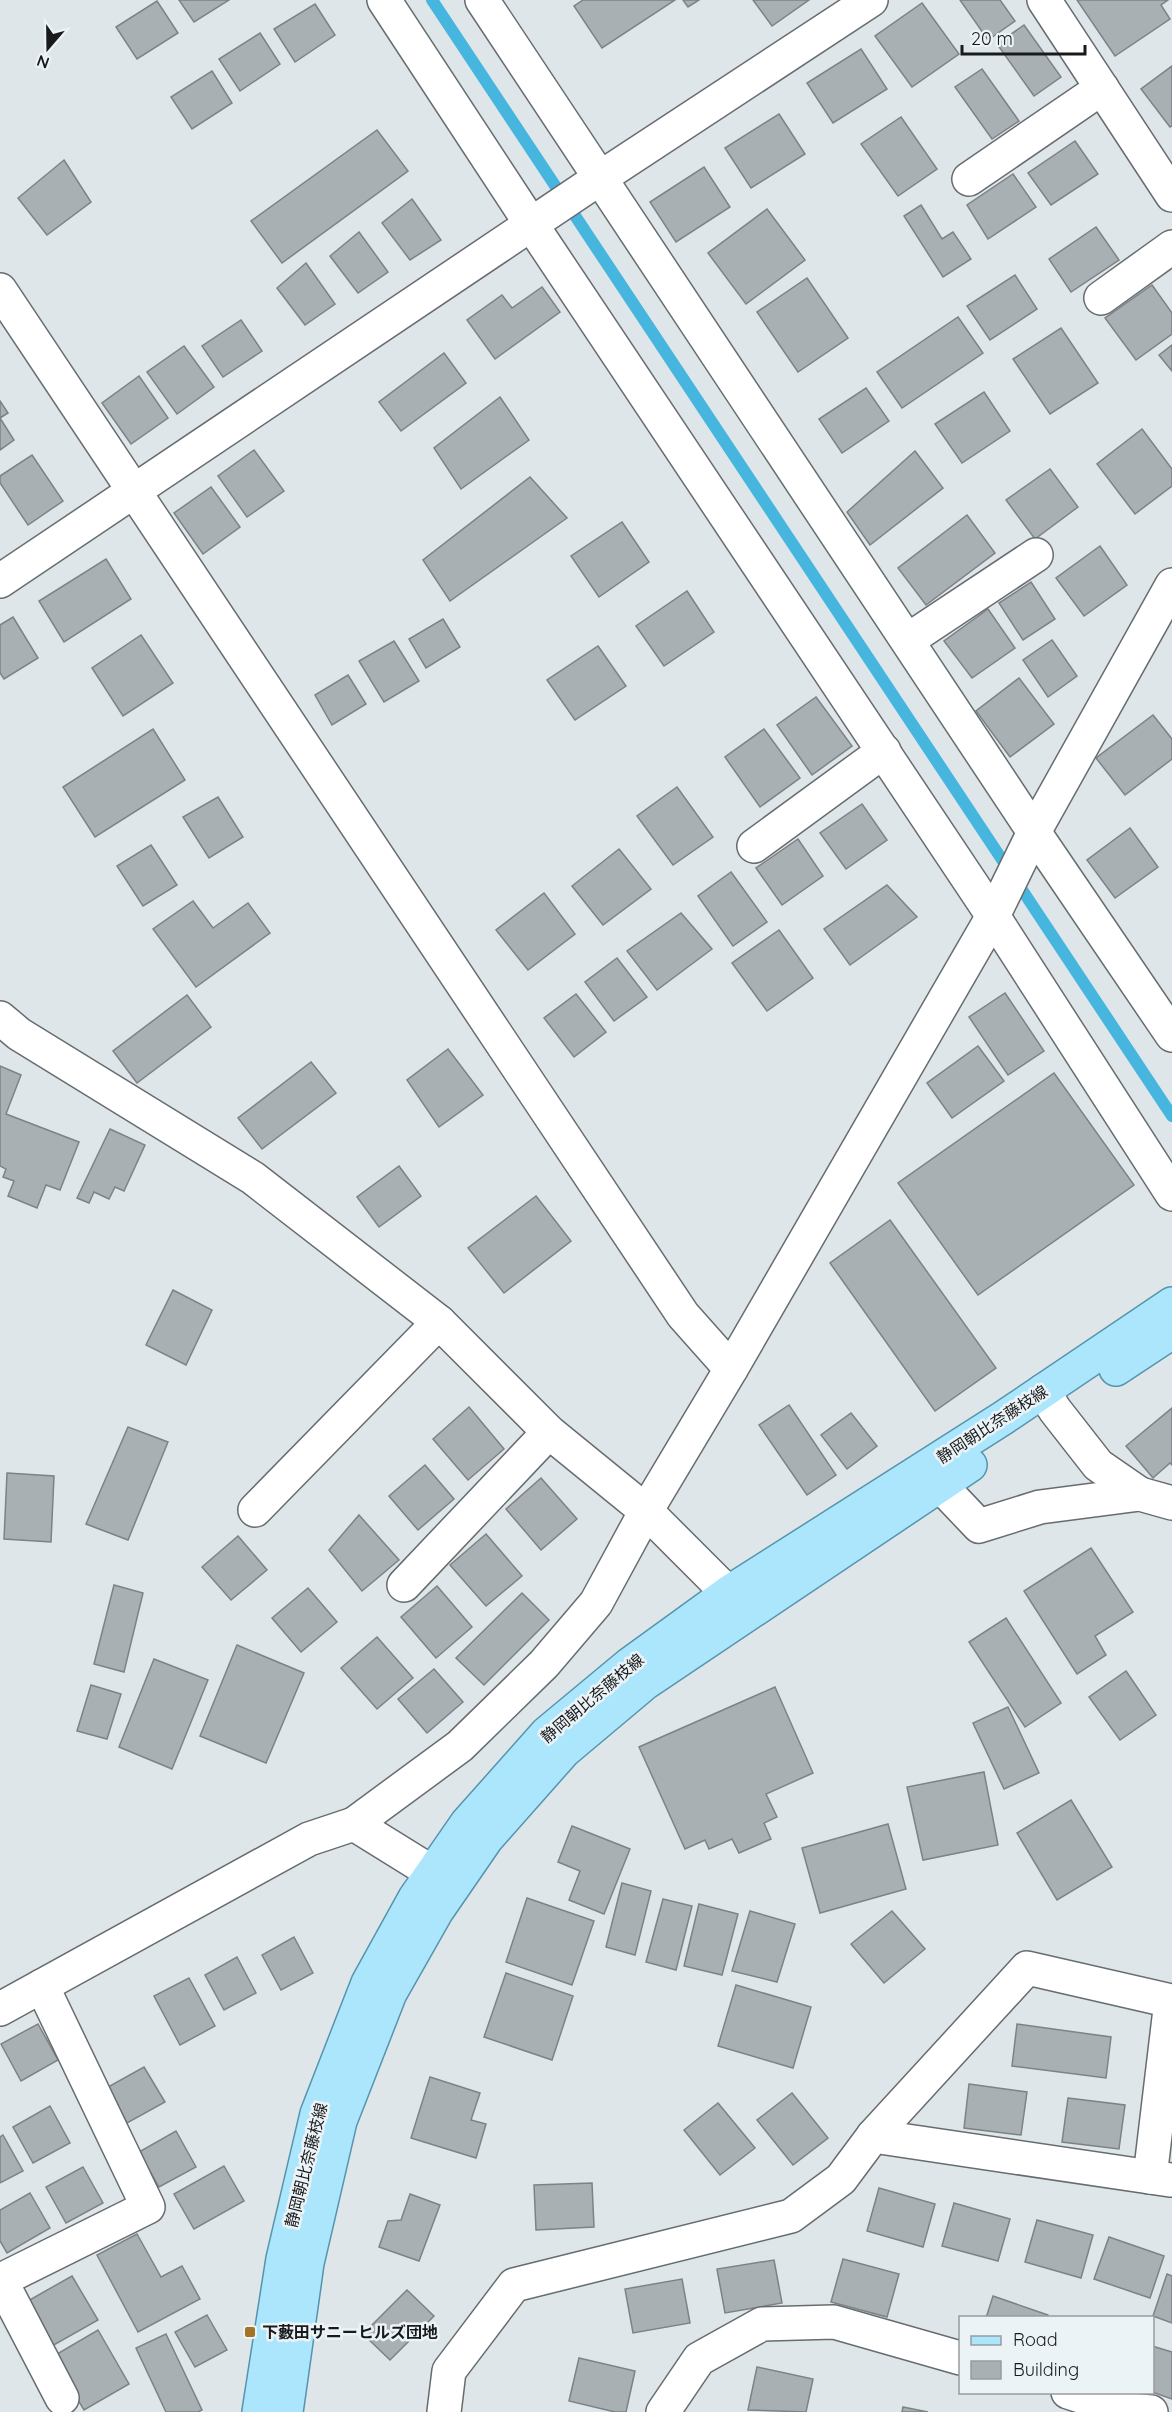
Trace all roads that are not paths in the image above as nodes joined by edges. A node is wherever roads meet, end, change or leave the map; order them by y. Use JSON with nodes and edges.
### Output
{"nodes":[{"id":1,"x":384,"y":0,"type":"edge"},
{"id":2,"x":482,"y":0,"type":"edge"},
{"id":3,"x":871,"y":0,"type":"edge"},
{"id":4,"x":1044,"y":0,"type":"edge"},
{"id":5,"x":1102,"y":88,"type":"junction"},
{"id":6,"x":600,"y":178,"type":"junction"},
{"id":7,"x":969,"y":179,"type":"dead end"},
{"id":8,"x":1172,"y":195,"type":"edge"},
{"id":9,"x":531,"y":225,"type":"junction"},
{"id":10,"x":1172,"y":247,"type":"edge"},
{"id":11,"x":0,"y":290,"type":"edge"},
{"id":12,"x":1101,"y":298,"type":"dead end"},
{"id":13,"x":134,"y":490,"type":"junction"},
{"id":14,"x":1036,"y":555,"type":"dead end"},
{"id":15,"x":0,"y":581,"type":"edge"},
{"id":16,"x":1172,"y":585,"type":"edge"},
{"id":17,"x":908,"y":640,"type":"junction"},
{"id":18,"x":884,"y":752,"type":"junction"},
{"id":19,"x":1034,"y":832,"type":"junction"},
{"id":20,"x":754,"y":846,"type":"dead end"},
{"id":21,"x":993,"y":916,"type":"junction"},
{"id":22,"x":0,"y":1018,"type":"edge"},
{"id":23,"x":1172,"y":1035,"type":"edge"},
{"id":24,"x":1172,"y":1194,"type":"edge"},
{"id":25,"x":1172,"y":1304,"type":"edge"},
{"id":26,"x":439,"y":1322,"type":"junction"},
{"id":27,"x":1172,"y":1332,"type":"edge"},
{"id":28,"x":731,"y":1369,"type":"junction"},
{"id":29,"x":1049,"y":1400,"type":"junction"},
{"id":30,"x":549,"y":1432,"type":"junction"},
{"id":31,"x":940,"y":1485,"type":"junction"},
{"id":32,"x":1140,"y":1494,"type":"junction"},
{"id":33,"x":1172,"y":1503,"type":"edge"},
{"id":34,"x":255,"y":1510,"type":"dead end"},
{"id":35,"x":646,"y":1511,"type":"junction"},
{"id":36,"x":404,"y":1585,"type":"dead end"},
{"id":37,"x":736,"y":1604,"type":"junction"},
{"id":38,"x":354,"y":1824,"type":"junction"},
{"id":39,"x":443,"y":1881,"type":"junction"},
{"id":40,"x":42,"y":1986,"type":"junction"},
{"id":41,"x":0,"y":2009,"type":"edge"},
{"id":42,"x":873,"y":2136,"type":"junction"},
{"id":43,"x":1161,"y":2178,"type":"edge"},
{"id":44,"x":0,"y":2279,"type":"edge"},
{"id":45,"x":959,"y":2358,"type":"edge"},
{"id":46,"x":1074,"y":2394,"type":"edge"},
{"id":47,"x":62,"y":2398,"type":"dead end"},
{"id":48,"x":259,"y":2412,"type":"edge"},
{"id":49,"x":286,"y":2412,"type":"edge"},
{"id":50,"x":444,"y":2412,"type":"edge"},
{"id":51,"x":663,"y":2412,"type":"edge"},
{"id":52,"x":1151,"y":2412,"type":"edge"}],
"edges":[{"from":1,"to":9,"type":"street"},
{"from":2,"to":6,"type":"street"},
{"from":3,"to":6,"type":"street"},
{"from":4,"to":5,"type":"street"},
{"from":5,"to":7,"type":"street"},
{"from":5,"to":8,"type":"street"},
{"from":6,"to":9,"type":"street"},
{"from":6,"to":17,"type":"street"},
{"from":9,"to":13,"type":"street"},
{"from":9,"to":18,"type":"street"},
{"from":10,"to":12,"type":"street"},
{"from":11,"to":13,"type":"street"},
{"from":13,"to":15,"type":"street"},
{"from":13,"to":28,"type":"street"},
{"from":14,"to":17,"type":"street"},
{"from":16,"to":19,"type":"street"},
{"from":17,"to":19,"type":"street"},
{"from":18,"to":20,"type":"street"},
{"from":18,"to":21,"type":"street"},
{"from":19,"to":21,"type":"street"},
{"from":19,"to":23,"type":"street"},
{"from":21,"to":24,"type":"street"},
{"from":21,"to":28,"type":"street"},
{"from":22,"to":26,"type":"street"},
{"from":25,"to":29,"type":"main road","name":"静岡朝比奈藤枝線"},
{"from":26,"to":30,"type":"street"},
{"from":26,"to":34,"type":"street"},
{"from":27,"to":29,"type":"main road","name":"静岡朝比奈藤枝線"},
{"from":28,"to":35,"type":"street"},
{"from":29,"to":31,"type":"main road","name":"静岡朝比奈藤枝線"},
{"from":29,"to":32,"type":"street"},
{"from":29,"to":37,"type":"main road","name":"静岡朝比奈藤枝線"},
{"from":30,"to":35,"type":"street"},
{"from":30,"to":36,"type":"street"},
{"from":31,"to":32,"type":"street"},
{"from":31,"to":37,"type":"main road","name":"静岡朝比奈藤枝線"},
{"from":32,"to":33,"type":"street"},
{"from":35,"to":37,"type":"street"},
{"from":35,"to":38,"type":"street"},
{"from":37,"to":39,"type":"main road","name":"静岡朝比奈藤枝線"},
{"from":38,"to":39,"type":"street"},
{"from":38,"to":40,"type":"street"},
{"from":39,"to":48,"type":"main road","name":"静岡朝比奈藤枝線"},
{"from":39,"to":49,"type":"main road","name":"静岡朝比奈藤枝線"},
{"from":40,"to":41,"type":"street"},
{"from":40,"to":44,"type":"street"},
{"from":42,"to":43,"type":"street"},
{"from":42,"to":43,"type":"street"},
{"from":42,"to":50,"type":"street"},
{"from":44,"to":47,"type":"street"},
{"from":45,"to":51,"type":"street"},
{"from":46,"to":52,"type":"street"}]}
